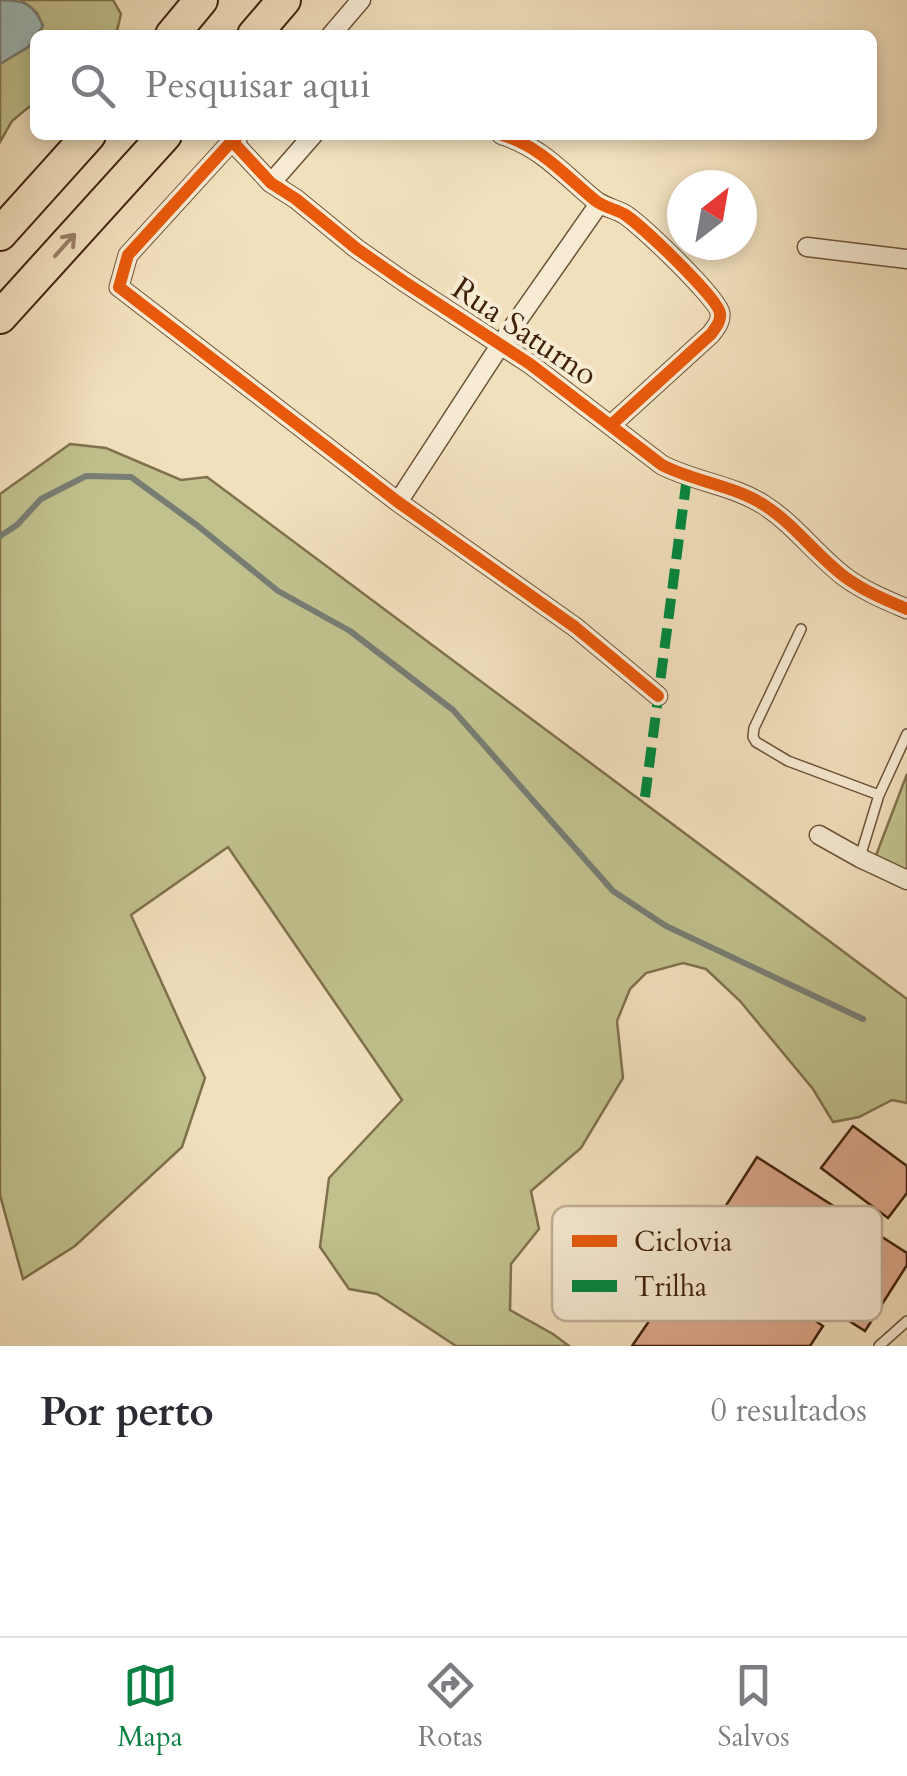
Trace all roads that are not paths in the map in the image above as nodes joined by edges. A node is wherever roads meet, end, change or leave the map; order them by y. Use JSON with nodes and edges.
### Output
{"nodes":[{"id":1,"x":201,"y":0,"type":"edge"},
{"id":2,"x":284,"y":0,"type":"edge"},
{"id":3,"x":361,"y":0,"type":"edge"},
{"id":4,"x":176,"y":30,"type":"edge"},
{"id":5,"x":258,"y":30,"type":"edge"},
{"id":6,"x":335,"y":30,"type":"edge"},
{"id":7,"x":85,"y":140,"type":"edge"},
{"id":8,"x":159,"y":140,"type":"edge"},
{"id":9,"x":234,"y":140,"type":"edge"},
{"id":10,"x":238,"y":140,"type":"edge"},
{"id":11,"x":309,"y":140,"type":"edge"},
{"id":12,"x":516,"y":140,"type":"edge"},
{"id":13,"x":271,"y":183,"type":"junction"},
{"id":14,"x":599,"y":204,"type":"junction"},
{"id":15,"x":0,"y":234,"type":"edge"},
{"id":16,"x":807,"y":247,"type":"dead end"},
{"id":17,"x":907,"y":259,"type":"edge"},
{"id":18,"x":0,"y":317,"type":"edge"},
{"id":19,"x":501,"y":344,"type":"junction"},
{"id":20,"x":611,"y":425,"type":"junction"},
{"id":21,"x":398,"y":502,"type":"junction"},
{"id":22,"x":907,"y":610,"type":"edge"},
{"id":23,"x":801,"y":629,"type":"dead end"},
{"id":24,"x":658,"y":696,"type":"dead end"},
{"id":25,"x":907,"y":734,"type":"edge"},
{"id":26,"x":879,"y":796,"type":"junction"},
{"id":27,"x":819,"y":834,"type":"dead end"},
{"id":28,"x":860,"y":858,"type":"junction"},
{"id":29,"x":907,"y":880,"type":"edge"},
{"id":30,"x":907,"y":1321,"type":"edge"},
{"id":31,"x":879,"y":1346,"type":"edge"}],
"edges":[{"from":1,"to":4,"type":"highway"},
{"from":2,"to":5,"type":"highway"},
{"from":3,"to":6,"type":"street"},
{"from":7,"to":15,"type":"highway"},
{"from":18,"to":8,"type":"highway","one_way":true},
{"from":9,"to":21,"type":"street"},
{"from":10,"to":13,"type":"street","name":"Rua Saturno"},
{"from":11,"to":13,"type":"street"},
{"from":12,"to":14,"type":"street"},
{"from":13,"to":19,"type":"street","name":"Rua Saturno"},
{"from":14,"to":19,"type":"street"},
{"from":14,"to":20,"type":"street"},
{"from":16,"to":17,"type":"street"},
{"from":19,"to":20,"type":"street","name":"Rua Saturno"},
{"from":19,"to":21,"type":"street"},
{"from":20,"to":22,"type":"street","name":"Rua Saturno"},
{"from":21,"to":24,"type":"street"},
{"from":23,"to":26,"type":"lane"},
{"from":25,"to":26,"type":"lane"},
{"from":26,"to":28,"type":"lane"},
{"from":27,"to":28,"type":"street"},
{"from":28,"to":29,"type":"street"},
{"from":30,"to":31,"type":"lane"}]}
